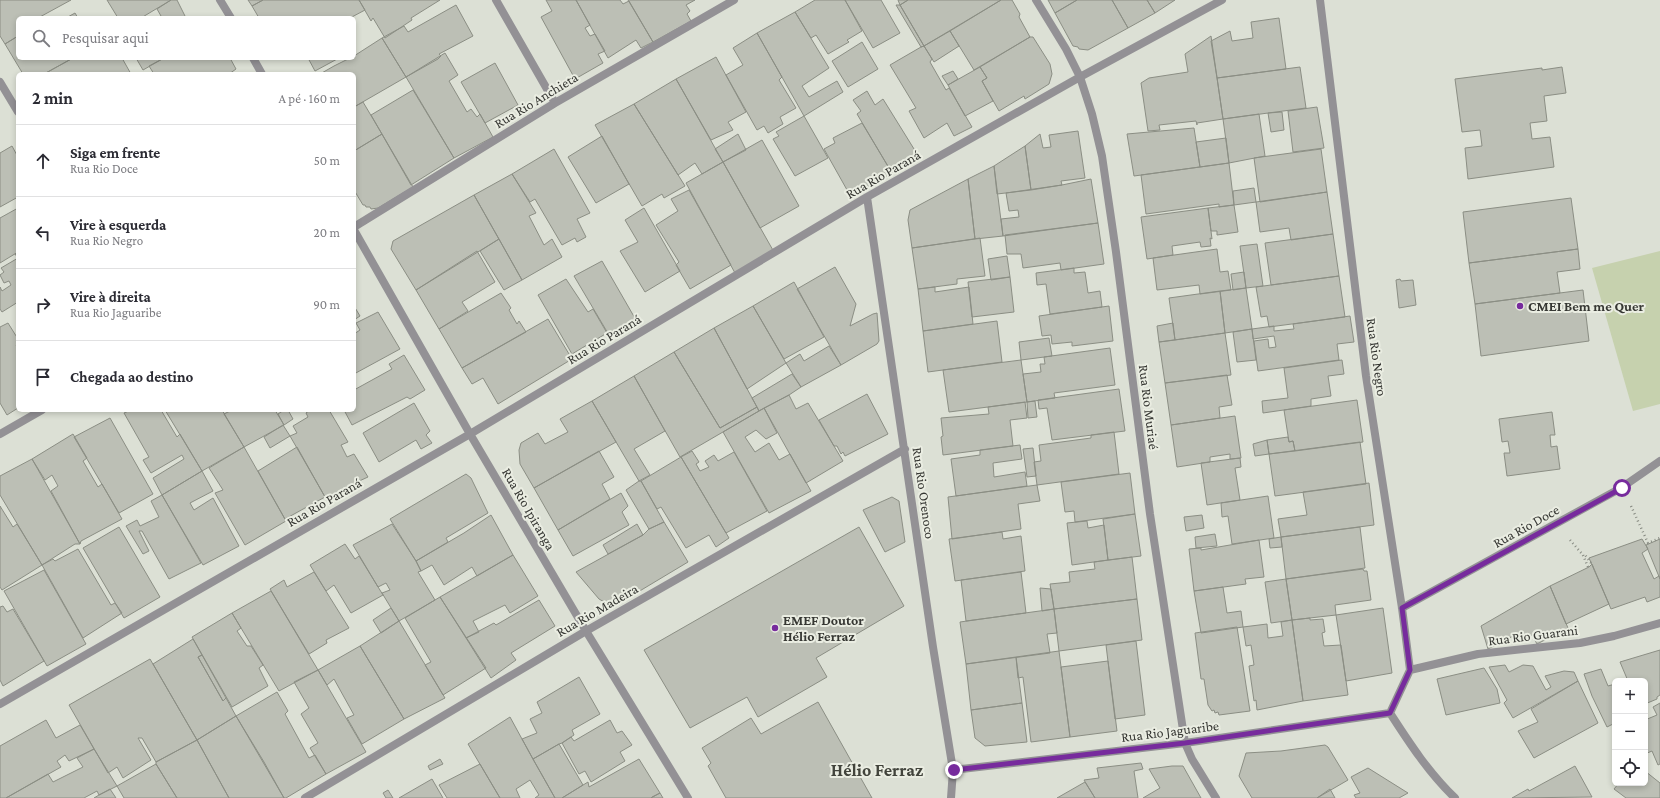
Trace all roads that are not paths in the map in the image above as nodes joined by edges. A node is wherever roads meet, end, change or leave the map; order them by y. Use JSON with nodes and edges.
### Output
{"nodes":[{"id":1,"x":220,"y":0,"type":"edge"},
{"id":2,"x":496,"y":0,"type":"edge"},
{"id":3,"x":734,"y":0,"type":"edge"},
{"id":4,"x":1036,"y":0,"type":"edge"},
{"id":5,"x":1222,"y":0,"type":"edge"},
{"id":6,"x":1320,"y":0,"type":"edge"},
{"id":7,"x":229,"y":16,"type":"edge"},
{"id":8,"x":254,"y":60,"type":"edge"},
{"id":9,"x":261,"y":72,"type":"edge"},
{"id":10,"x":1080,"y":77,"type":"junction"},
{"id":11,"x":0,"y":82,"type":"edge"},
{"id":12,"x":555,"y":103,"type":"junction"},
{"id":13,"x":16,"y":109,"type":"edge"},
{"id":14,"x":867,"y":198,"type":"junction"},
{"id":15,"x":356,"y":228,"type":"edge"},
{"id":16,"x":356,"y":233,"type":"edge"},
{"id":17,"x":38,"y":412,"type":"edge"},
{"id":18,"x":0,"y":434,"type":"edge"},
{"id":19,"x":470,"y":434,"type":"junction"},
{"id":20,"x":905,"y":448,"type":"junction"},
{"id":21,"x":1660,"y":461,"type":"edge"},
{"id":22,"x":1402,"y":608,"type":"junction"},
{"id":23,"x":1660,"y":623,"type":"edge"},
{"id":24,"x":586,"y":631,"type":"junction"},
{"id":25,"x":1410,"y":670,"type":"junction"},
{"id":26,"x":0,"y":704,"type":"edge"},
{"id":27,"x":1390,"y":713,"type":"junction"},
{"id":28,"x":1185,"y":743,"type":"junction"},
{"id":29,"x":954,"y":770,"type":"junction"},
{"id":30,"x":953,"y":796,"type":"edge"},
{"id":31,"x":304,"y":798,"type":"edge"},
{"id":32,"x":688,"y":798,"type":"edge"},
{"id":33,"x":1216,"y":798,"type":"edge"},
{"id":34,"x":1455,"y":798,"type":"edge"}],
"edges":[{"from":1,"to":7,"type":"street"},
{"from":2,"to":12,"type":"street"},
{"from":3,"to":12,"type":"street","name":"Rua Rio Anchieta"},
{"from":4,"to":10,"type":"street","name":"Rua Rio Muriaé"},
{"from":5,"to":10,"type":"street","name":"Rua Rio Paraná"},
{"from":6,"to":22,"type":"street","name":"Rua Rio Negro"},
{"from":8,"to":9,"type":"street"},
{"from":10,"to":14,"type":"street","name":"Rua Rio Paraná"},
{"from":10,"to":28,"type":"street","name":"Rua Rio Muriaé"},
{"from":11,"to":13,"type":"street"},
{"from":12,"to":15,"type":"street","name":"Rua Rio Anchieta"},
{"from":14,"to":19,"type":"street","name":"Rua Rio Paraná"},
{"from":14,"to":20,"type":"street","name":"Rua Rio Orenoco"},
{"from":16,"to":19,"type":"street","name":"Rua Rio Ipiranga"},
{"from":17,"to":18,"type":"street"},
{"from":19,"to":24,"type":"street","name":"Rua Rio Ipiranga"},
{"from":19,"to":26,"type":"street","name":"Rua Rio Paraná"},
{"from":20,"to":24,"type":"street","name":"Rua Rio Madeira"},
{"from":20,"to":29,"type":"street","name":"Rua Rio Orenoco"},
{"from":21,"to":22,"type":"street","name":"Rua Rio Doce"},
{"from":22,"to":25,"type":"street","name":"Rua Rio Negro"},
{"from":23,"to":25,"type":"street","name":"Rua Rio Guarani"},
{"from":24,"to":31,"type":"street","name":"Rua Rio Madeira"},
{"from":24,"to":32,"type":"street","name":"Rua Rio Ipiranga"},
{"from":25,"to":27,"type":"street"},
{"from":27,"to":28,"type":"street","name":"Rua Rio Jaguaribe"},
{"from":27,"to":34,"type":"street"},
{"from":28,"to":29,"type":"street","name":"Rua Rio Jaguaribe"},
{"from":28,"to":33,"type":"street","name":"Rua Rio Muriaé"},
{"from":29,"to":30,"type":"street","name":"Rua Rio Orenoco"}]}
